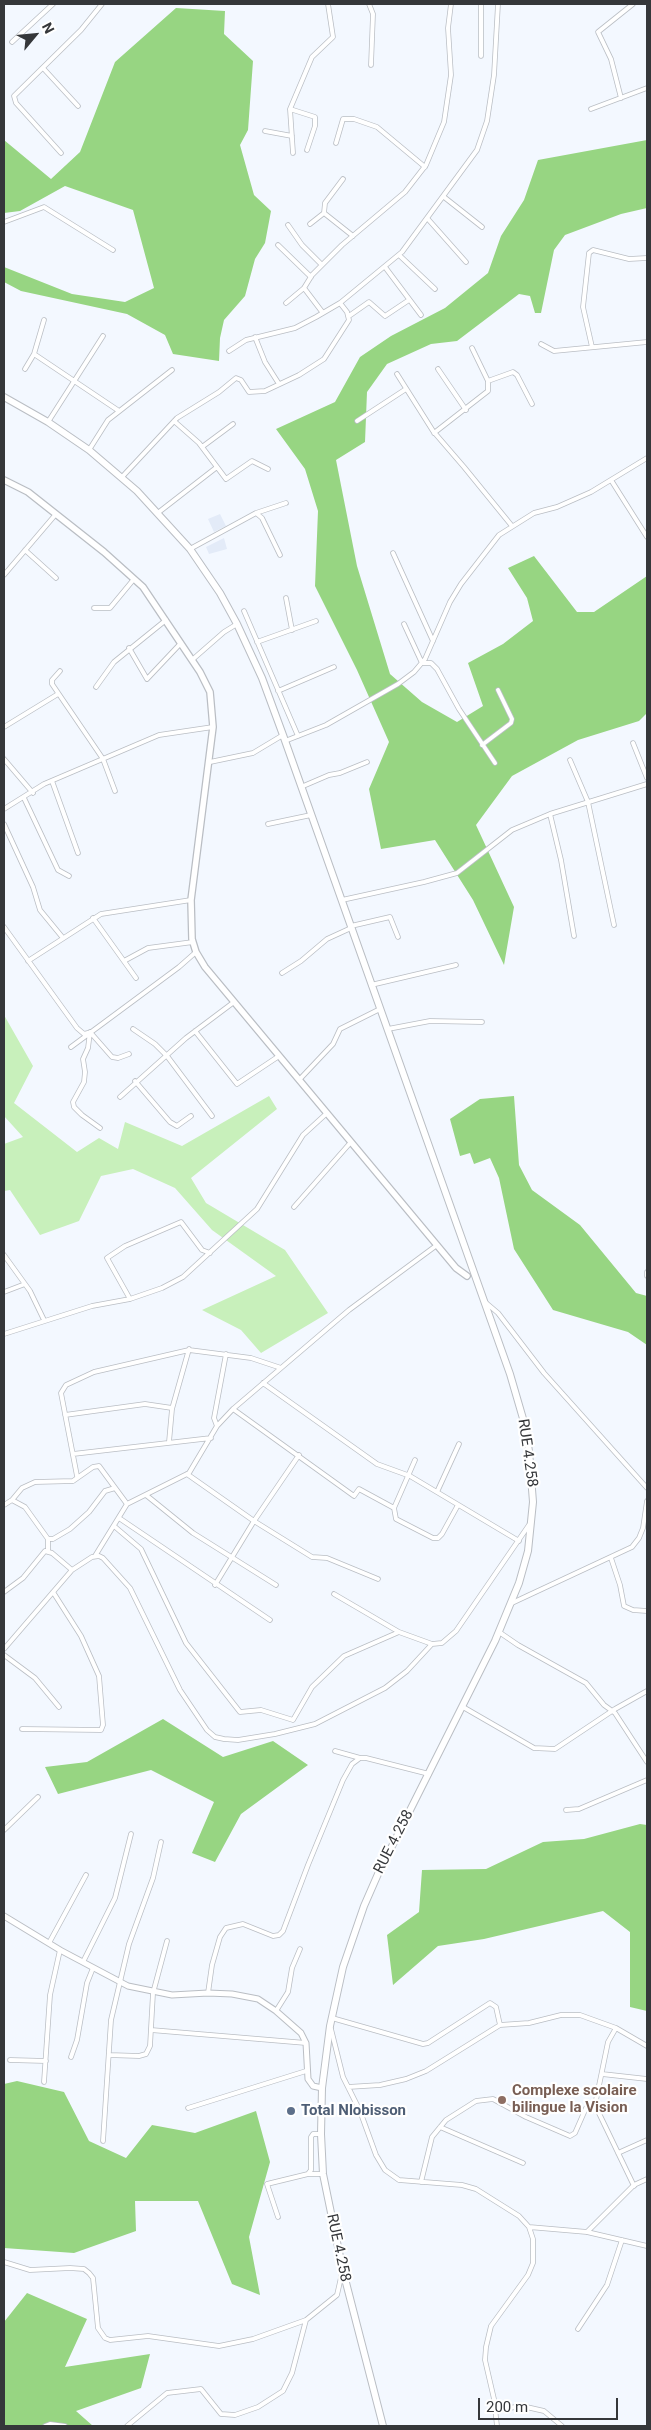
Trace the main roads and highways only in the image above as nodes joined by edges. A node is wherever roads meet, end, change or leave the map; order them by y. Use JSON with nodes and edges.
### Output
{"nodes":[{"id":1,"x":4,"y":397,"type":"edge"},
{"id":2,"x":4,"y":480,"type":"edge"},
{"id":3,"x":467,"y":1276,"type":"road end"},
{"id":4,"x":382,"y":2426,"type":"edge"}],
"edges":[{"from":1,"to":4,"type":"highway","name":"RUE 4.258"},
{"from":2,"to":3,"type":"main road"}]}
